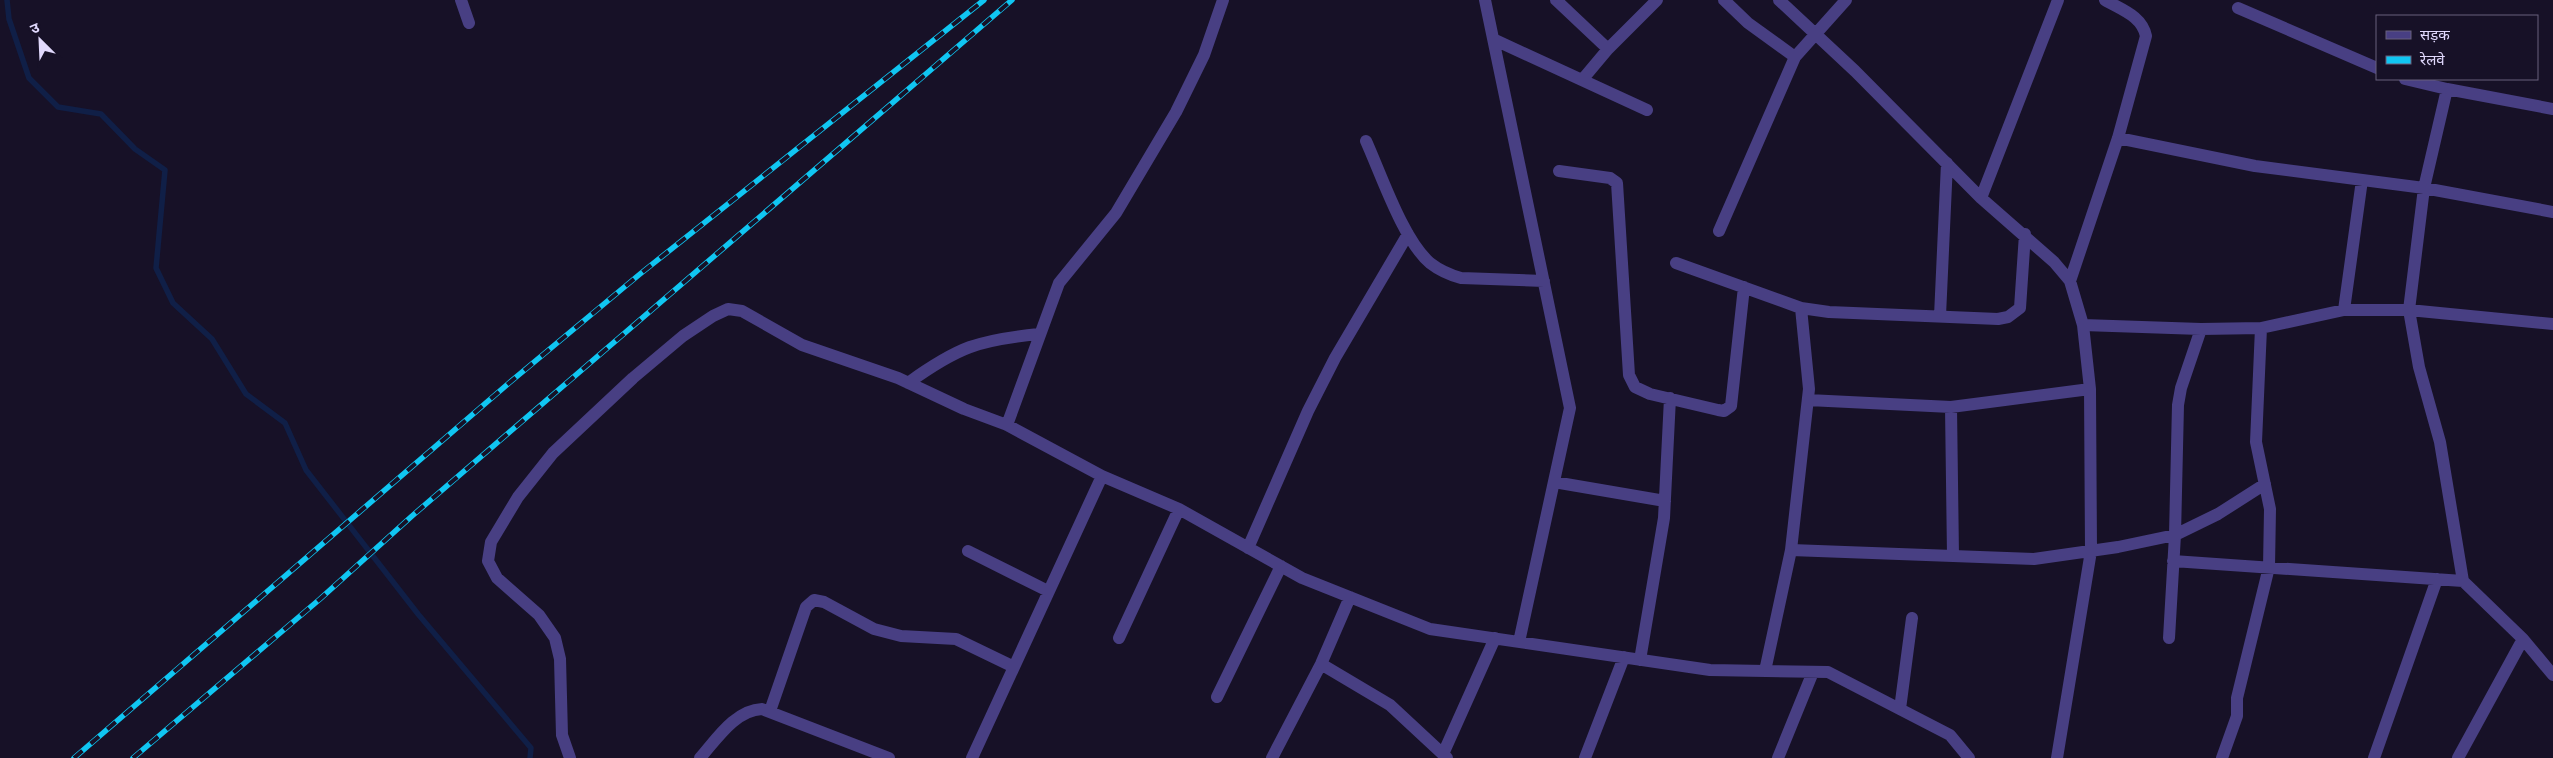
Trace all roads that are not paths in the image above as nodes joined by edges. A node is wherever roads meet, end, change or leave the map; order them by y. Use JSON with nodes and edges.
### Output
{"nodes":[{"id":1,"x":461,"y":0,"type":"edge"},
{"id":2,"x":1223,"y":0,"type":"edge"},
{"id":3,"x":1486,"y":0,"type":"edge"},
{"id":4,"x":1556,"y":0,"type":"edge"},
{"id":5,"x":1657,"y":0,"type":"edge"},
{"id":6,"x":1724,"y":0,"type":"edge"},
{"id":7,"x":1779,"y":0,"type":"edge"},
{"id":8,"x":1846,"y":0,"type":"edge"},
{"id":9,"x":2058,"y":0,"type":"edge"},
{"id":10,"x":2106,"y":0,"type":"edge"},
{"id":11,"x":2238,"y":8,"type":"dead end"},
{"id":12,"x":469,"y":23,"type":"dead end"},
{"id":13,"x":1814,"y":35,"type":"junction"},
{"id":14,"x":1495,"y":40,"type":"junction"},
{"id":15,"x":1608,"y":49,"type":"junction"},
{"id":16,"x":1795,"y":57,"type":"junction"},
{"id":17,"x":2376,"y":68,"type":"edge"},
{"id":18,"x":1582,"y":80,"type":"junction"},
{"id":19,"x":2409,"y":80,"type":"edge"},
{"id":20,"x":2447,"y":89,"type":"junction"},
{"id":21,"x":2553,"y":109,"type":"edge"},
{"id":22,"x":1647,"y":110,"type":"dead end"},
{"id":23,"x":2118,"y":138,"type":"junction"},
{"id":24,"x":1366,"y":141,"type":"dead end"},
{"id":25,"x":1948,"y":163,"type":"junction"},
{"id":26,"x":1559,"y":171,"type":"dead end"},
{"id":27,"x":2362,"y":180,"type":"junction"},
{"id":28,"x":2424,"y":188,"type":"junction"},
{"id":29,"x":1981,"y":198,"type":"junction"},
{"id":30,"x":2553,"y":212,"type":"edge"},
{"id":31,"x":1719,"y":231,"type":"dead end"},
{"id":32,"x":1408,"y":234,"type":"junction"},
{"id":33,"x":2025,"y":234,"type":"junction"},
{"id":34,"x":1676,"y":263,"type":"dead end"},
{"id":35,"x":2070,"y":281,"type":"junction"},
{"id":36,"x":1544,"y":282,"type":"junction"},
{"id":37,"x":1744,"y":287,"type":"junction"},
{"id":38,"x":1801,"y":308,"type":"junction"},
{"id":39,"x":2344,"y":310,"type":"junction"},
{"id":40,"x":2409,"y":310,"type":"junction"},
{"id":41,"x":1940,"y":316,"type":"junction"},
{"id":42,"x":2553,"y":324,"type":"edge"},
{"id":43,"x":2083,"y":325,"type":"junction"},
{"id":44,"x":2261,"y":328,"type":"junction"},
{"id":45,"x":2201,"y":329,"type":"junction"},
{"id":46,"x":1039,"y":334,"type":"junction"},
{"id":47,"x":908,"y":383,"type":"junction"},
{"id":48,"x":2090,"y":389,"type":"junction"},
{"id":49,"x":1670,"y":398,"type":"junction"},
{"id":50,"x":1808,"y":400,"type":"junction"},
{"id":51,"x":1950,"y":407,"type":"junction"},
{"id":52,"x":1007,"y":425,"type":"junction"},
{"id":53,"x":1102,"y":476,"type":"junction"},
{"id":54,"x":1554,"y":482,"type":"junction"},
{"id":55,"x":2265,"y":484,"type":"junction"},
{"id":56,"x":1665,"y":501,"type":"junction"},
{"id":57,"x":1180,"y":509,"type":"junction"},
{"id":58,"x":2175,"y":535,"type":"junction"},
{"id":59,"x":1248,"y":548,"type":"junction"},
{"id":60,"x":1790,"y":550,"type":"junction"},
{"id":61,"x":2091,"y":550,"type":"junction"},
{"id":62,"x":968,"y":551,"type":"dead end"},
{"id":63,"x":1954,"y":556,"type":"junction"},
{"id":64,"x":2173,"y":561,"type":"junction"},
{"id":65,"x":1280,"y":566,"type":"junction"},
{"id":66,"x":2269,"y":567,"type":"junction"},
{"id":67,"x":2437,"y":579,"type":"junction"},
{"id":68,"x":2463,"y":581,"type":"junction"},
{"id":69,"x":1048,"y":591,"type":"junction"},
{"id":70,"x":1350,"y":597,"type":"junction"},
{"id":71,"x":1912,"y":618,"type":"dead end"},
{"id":72,"x":1120,"y":638,"type":"dead end"},
{"id":73,"x":1495,"y":638,"type":"junction"},
{"id":74,"x":2169,"y":638,"type":"dead end"},
{"id":75,"x":2523,"y":639,"type":"junction"},
{"id":76,"x":1519,"y":642,"type":"junction"},
{"id":77,"x":1624,"y":658,"type":"junction"},
{"id":78,"x":1640,"y":660,"type":"junction"},
{"id":79,"x":1321,"y":664,"type":"junction"},
{"id":80,"x":1014,"y":667,"type":"junction"},
{"id":81,"x":1765,"y":671,"type":"junction"},
{"id":82,"x":1813,"y":672,"type":"junction"},
{"id":83,"x":2553,"y":676,"type":"edge"},
{"id":84,"x":1217,"y":697,"type":"dead end"},
{"id":85,"x":1900,"y":709,"type":"junction"},
{"id":86,"x":770,"y":711,"type":"junction"},
{"id":87,"x":1445,"y":756,"type":"edge"},
{"id":88,"x":570,"y":758,"type":"edge"},
{"id":89,"x":700,"y":758,"type":"edge"},
{"id":90,"x":890,"y":758,"type":"edge"},
{"id":91,"x":972,"y":758,"type":"edge"},
{"id":92,"x":1272,"y":758,"type":"edge"},
{"id":93,"x":1585,"y":758,"type":"edge"},
{"id":94,"x":1778,"y":758,"type":"edge"},
{"id":95,"x":1969,"y":758,"type":"edge"},
{"id":96,"x":2057,"y":758,"type":"edge"},
{"id":97,"x":2222,"y":758,"type":"edge"},
{"id":98,"x":2374,"y":758,"type":"edge"},
{"id":99,"x":2458,"y":758,"type":"edge"}],
"edges":[{"from":1,"to":12,"type":"street"},
{"from":2,"to":46,"type":"street"},
{"from":3,"to":14,"type":"street"},
{"from":4,"to":15,"type":"street"},
{"from":5,"to":15,"type":"street"},
{"from":6,"to":16,"type":"street"},
{"from":7,"to":13,"type":"street"},
{"from":8,"to":13,"type":"street"},
{"from":9,"to":29,"type":"street"},
{"from":10,"to":23,"type":"street"},
{"from":11,"to":17,"type":"street"},
{"from":13,"to":16,"type":"street"},
{"from":13,"to":25,"type":"street"},
{"from":14,"to":18,"type":"street"},
{"from":14,"to":36,"type":"street"},
{"from":15,"to":18,"type":"street"},
{"from":16,"to":31,"type":"street"},
{"from":18,"to":22,"type":"street"},
{"from":19,"to":20,"type":"street"},
{"from":20,"to":21,"type":"street"},
{"from":20,"to":28,"type":"street"},
{"from":23,"to":27,"type":"street"},
{"from":23,"to":35,"type":"street"},
{"from":24,"to":32,"type":"street"},
{"from":25,"to":29,"type":"street"},
{"from":25,"to":41,"type":"street"},
{"from":26,"to":49,"type":"street"},
{"from":27,"to":28,"type":"street"},
{"from":27,"to":39,"type":"street"},
{"from":28,"to":30,"type":"street"},
{"from":28,"to":40,"type":"street"},
{"from":29,"to":33,"type":"street"},
{"from":32,"to":36,"type":"street"},
{"from":32,"to":59,"type":"street"},
{"from":33,"to":35,"type":"street"},
{"from":33,"to":41,"type":"street"},
{"from":34,"to":37,"type":"street"},
{"from":35,"to":43,"type":"street"},
{"from":36,"to":54,"type":"street"},
{"from":37,"to":38,"type":"street"},
{"from":37,"to":49,"type":"street"},
{"from":38,"to":41,"type":"street"},
{"from":38,"to":50,"type":"street"},
{"from":39,"to":40,"type":"street"},
{"from":39,"to":44,"type":"street"},
{"from":40,"to":42,"type":"street"},
{"from":40,"to":68,"type":"street"},
{"from":43,"to":45,"type":"street"},
{"from":43,"to":48,"type":"street"},
{"from":44,"to":45,"type":"street"},
{"from":44,"to":55,"type":"street"},
{"from":45,"to":58,"type":"street"},
{"from":46,"to":47,"type":"street"},
{"from":46,"to":52,"type":"street"},
{"from":47,"to":52,"type":"street"},
{"from":47,"to":88,"type":"street"},
{"from":48,"to":51,"type":"street"},
{"from":48,"to":61,"type":"street"},
{"from":49,"to":56,"type":"street"},
{"from":50,"to":51,"type":"street"},
{"from":50,"to":60,"type":"street"},
{"from":51,"to":63,"type":"street"},
{"from":52,"to":53,"type":"street"},
{"from":53,"to":57,"type":"street"},
{"from":53,"to":69,"type":"street"},
{"from":54,"to":56,"type":"street"},
{"from":54,"to":76,"type":"street"},
{"from":55,"to":58,"type":"street"},
{"from":55,"to":66,"type":"street"},
{"from":56,"to":78,"type":"street"},
{"from":57,"to":59,"type":"street"},
{"from":57,"to":72,"type":"street"},
{"from":58,"to":61,"type":"street"},
{"from":58,"to":64,"type":"street"},
{"from":59,"to":65,"type":"street"},
{"from":60,"to":63,"type":"street"},
{"from":60,"to":81,"type":"street"},
{"from":61,"to":63,"type":"street"},
{"from":61,"to":96,"type":"street"},
{"from":62,"to":69,"type":"street"},
{"from":64,"to":66,"type":"street"},
{"from":64,"to":74,"type":"street"},
{"from":65,"to":70,"type":"street"},
{"from":65,"to":84,"type":"street"},
{"from":66,"to":67,"type":"street"},
{"from":66,"to":97,"type":"street"},
{"from":67,"to":68,"type":"street"},
{"from":67,"to":98,"type":"street"},
{"from":68,"to":75,"type":"street"},
{"from":69,"to":80,"type":"street"},
{"from":70,"to":73,"type":"street"},
{"from":70,"to":79,"type":"street"},
{"from":71,"to":85,"type":"street"},
{"from":73,"to":76,"type":"street"},
{"from":73,"to":87,"type":"street"},
{"from":75,"to":83,"type":"street"},
{"from":75,"to":99,"type":"street"},
{"from":76,"to":77,"type":"street"},
{"from":77,"to":78,"type":"street"},
{"from":77,"to":93,"type":"street"},
{"from":78,"to":81,"type":"street"},
{"from":79,"to":87,"type":"street"},
{"from":79,"to":92,"type":"street"},
{"from":80,"to":86,"type":"street"},
{"from":80,"to":91,"type":"street"},
{"from":81,"to":82,"type":"street"},
{"from":82,"to":85,"type":"street"},
{"from":82,"to":94,"type":"street"},
{"from":85,"to":95,"type":"street"},
{"from":86,"to":89,"type":"street"},
{"from":86,"to":90,"type":"street"}]}
